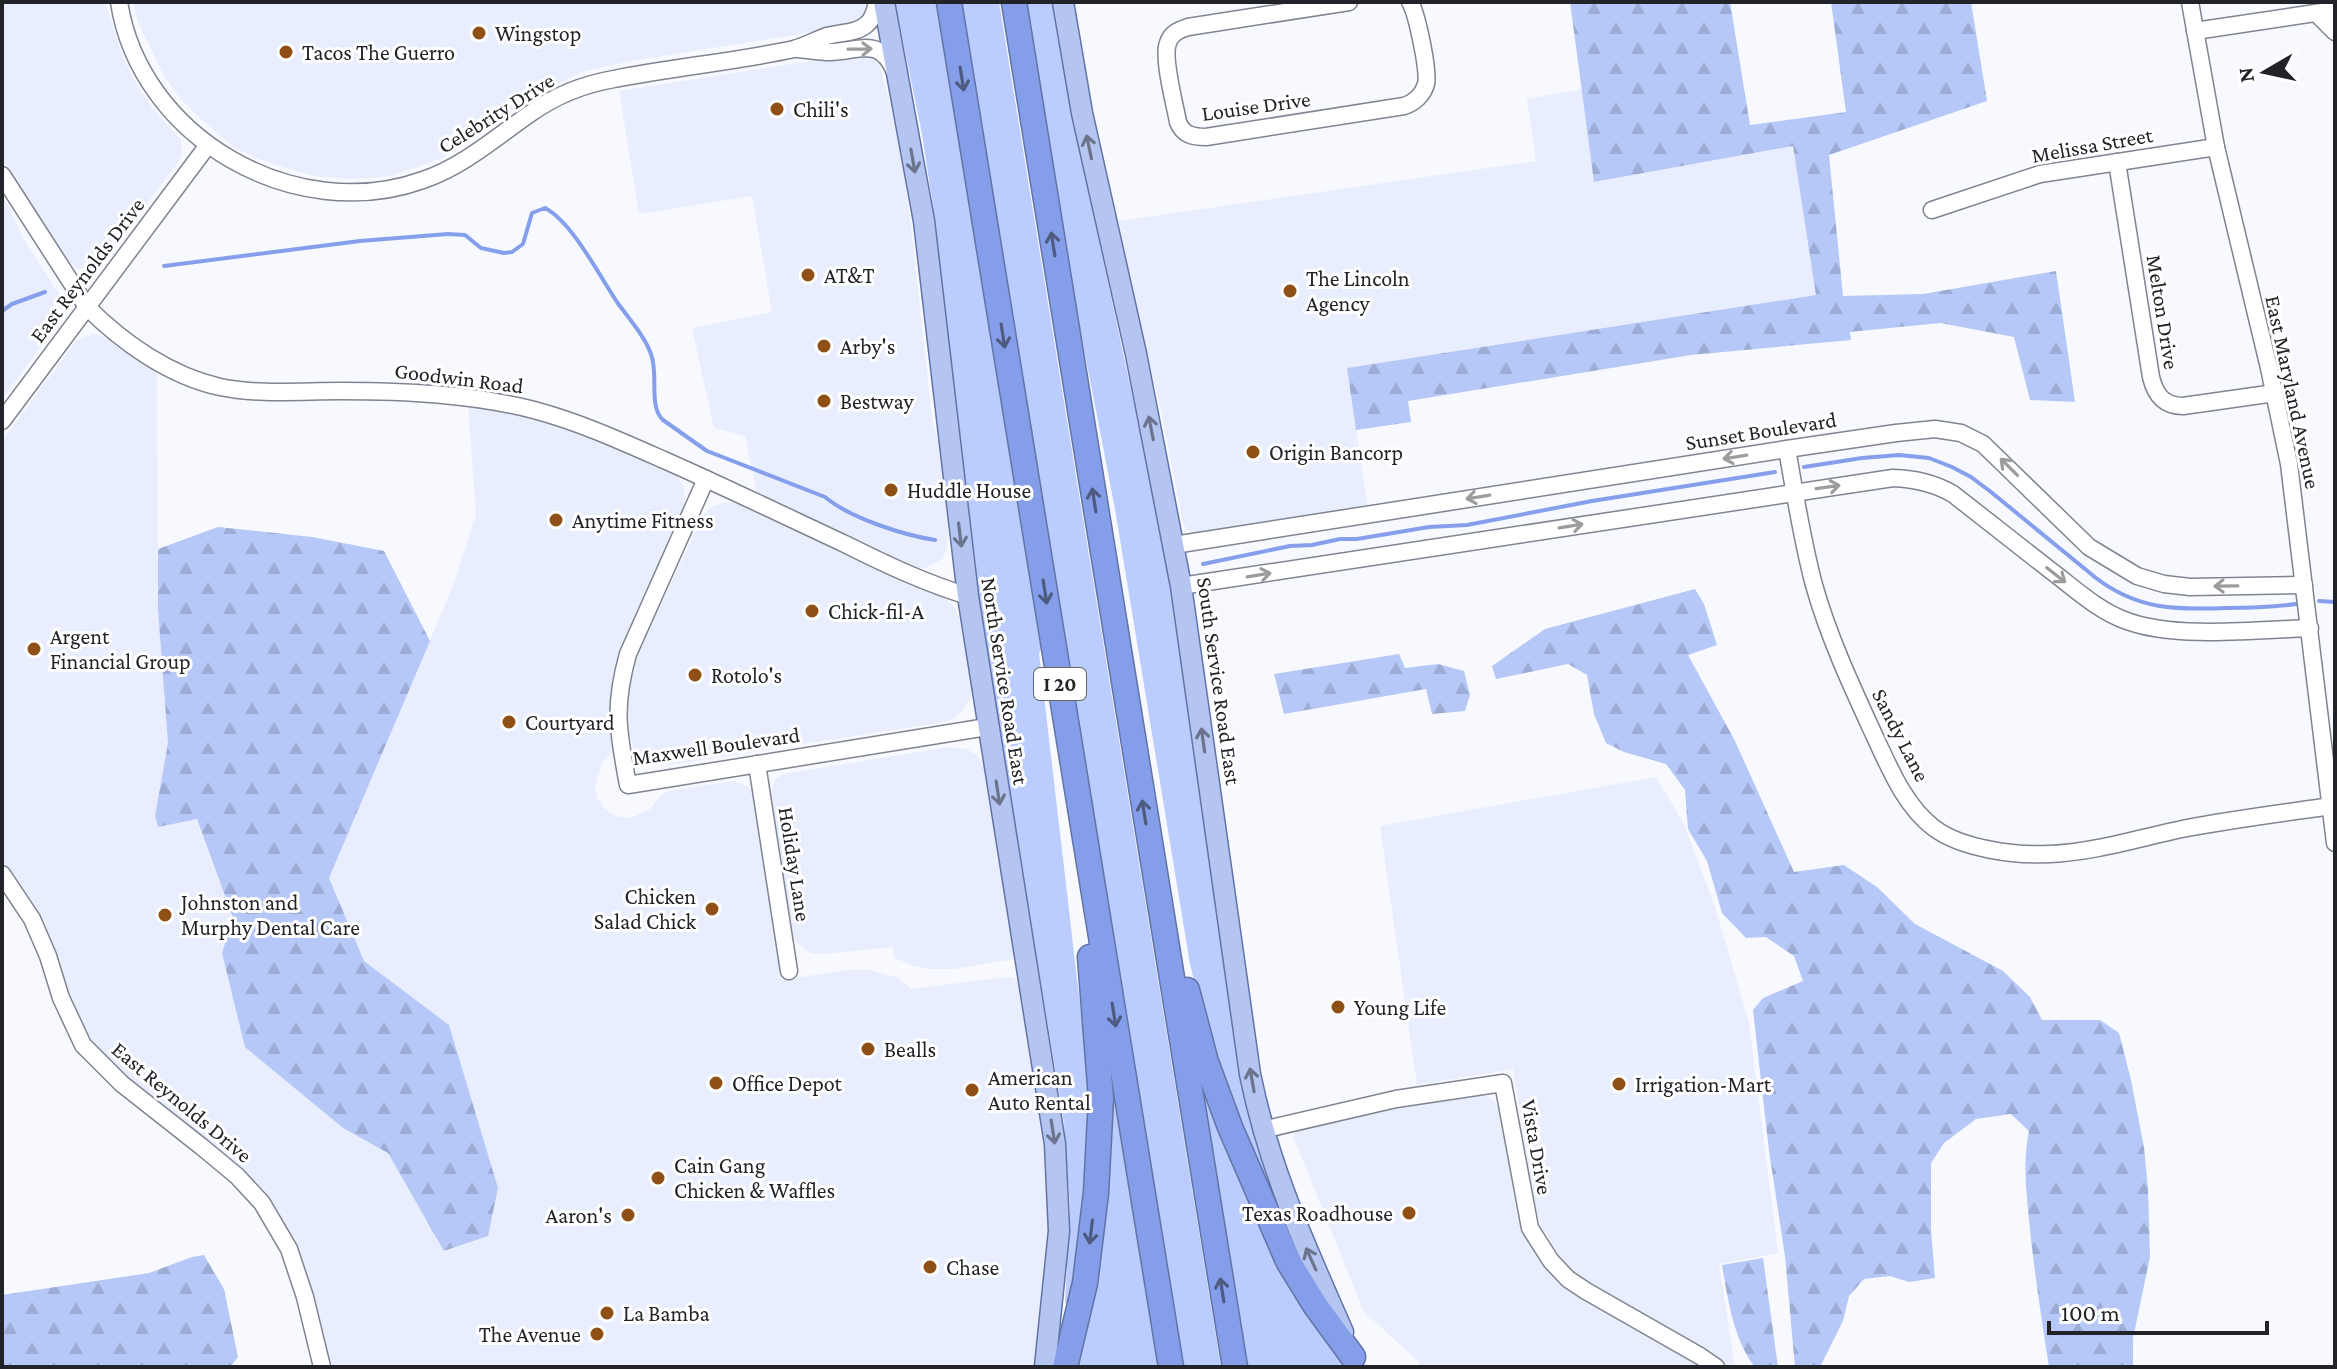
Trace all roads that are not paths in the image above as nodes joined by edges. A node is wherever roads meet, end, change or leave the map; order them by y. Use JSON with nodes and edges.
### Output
{"nodes":[{"id":1,"x":119,"y":2,"type":"edge"},
{"id":2,"x":877,"y":2,"type":"edge"},
{"id":3,"x":884,"y":2,"type":"edge"},
{"id":4,"x":949,"y":2,"type":"edge"},
{"id":5,"x":1014,"y":2,"type":"edge"},
{"id":6,"x":1063,"y":2,"type":"edge"},
{"id":7,"x":1349,"y":2,"type":"edge"},
{"id":8,"x":1410,"y":2,"type":"edge"},
{"id":9,"x":2190,"y":2,"type":"edge"},
{"id":10,"x":2335,"y":10,"type":"edge"},
{"id":11,"x":2316,"y":13,"type":"junction"},
{"id":12,"x":2195,"y":31,"type":"junction"},
{"id":13,"x":2335,"y":32,"type":"edge"},
{"id":14,"x":797,"y":48,"type":"junction"},
{"id":15,"x":901,"y":87,"type":"junction"},
{"id":16,"x":208,"y":145,"type":"junction"},
{"id":17,"x":2216,"y":147,"type":"junction"},
{"id":18,"x":2117,"y":162,"type":"junction"},
{"id":19,"x":2,"y":175,"type":"edge"},
{"id":20,"x":1932,"y":210,"type":"dead end"},
{"id":21,"x":87,"y":307,"type":"junction"},
{"id":22,"x":2275,"y":393,"type":"junction"},
{"id":23,"x":2,"y":421,"type":"edge"},
{"id":24,"x":1787,"y":449,"type":"junction"},
{"id":25,"x":706,"y":479,"type":"junction"},
{"id":26,"x":1795,"y":492,"type":"junction"},
{"id":27,"x":1174,"y":545,"type":"junction"},
{"id":28,"x":2304,"y":585,"type":"junction"},
{"id":29,"x":1181,"y":586,"type":"junction"},
{"id":30,"x":968,"y":596,"type":"junction"},
{"id":31,"x":2310,"y":628,"type":"junction"},
{"id":32,"x":987,"y":727,"type":"junction"},
{"id":33,"x":757,"y":764,"type":"junction"},
{"id":34,"x":1078,"y":791,"type":"junction"},
{"id":35,"x":2331,"y":806,"type":"junction"},
{"id":36,"x":2335,"y":843,"type":"edge"},
{"id":37,"x":1150,"y":845,"type":"junction"},
{"id":38,"x":2,"y":874,"type":"edge"},
{"id":39,"x":789,"y":971,"type":"dead end"},
{"id":40,"x":1262,"y":1130,"type":"junction"},
{"id":41,"x":1356,"y":1362,"type":"edge"},
{"id":42,"x":322,"y":1367,"type":"edge"},
{"id":43,"x":1045,"y":1367,"type":"edge"},
{"id":44,"x":1065,"y":1367,"type":"edge"},
{"id":45,"x":1171,"y":1367,"type":"edge"},
{"id":46,"x":1235,"y":1367,"type":"edge"},
{"id":47,"x":1716,"y":1367,"type":"edge"}],
"edges":[{"from":1,"to":16,"type":"street","name":"Celebrity Drive"},
{"from":2,"to":14,"type":"street"},
{"from":3,"to":15,"type":"main road","name":"North Service Road East"},
{"from":4,"to":34,"type":"highway","number":"I 20","one_way":true},
{"from":37,"to":5,"type":"highway","one_way":true},
{"from":27,"to":6,"type":"main road","name":"South Service Road East","one_way":true},
{"from":7,"to":8,"type":"street","name":"Louise Drive"},
{"from":9,"to":12,"type":"street","name":"East Maryland Avenue"},
{"from":10,"to":11,"type":"street"},
{"from":11,"to":12,"type":"street"},
{"from":11,"to":13,"type":"street"},
{"from":12,"to":17,"type":"street","name":"East Maryland Avenue"},
{"from":14,"to":15,"type":"street","one_way":true},
{"from":14,"to":16,"type":"street","name":"Celebrity Drive"},
{"from":15,"to":30,"type":"main road","name":"North Service Road East","one_way":true},
{"from":16,"to":21,"type":"street","name":"East Reynolds Drive"},
{"from":17,"to":18,"type":"street","name":"Melissa Street"},
{"from":17,"to":22,"type":"street","name":"East Maryland Avenue"},
{"from":18,"to":20,"type":"street","name":"Melissa Street"},
{"from":18,"to":22,"type":"street","name":"Melton Drive"},
{"from":19,"to":21,"type":"street","name":"Goodwin Road"},
{"from":21,"to":23,"type":"street","name":"East Reynolds Drive"},
{"from":21,"to":25,"type":"street","name":"Goodwin Road"},
{"from":22,"to":28,"type":"street","name":"East Maryland Avenue"},
{"from":24,"to":26,"type":"street","name":"Sandy Lane"},
{"from":24,"to":27,"type":"street","name":"Sunset Boulevard","one_way":true},
{"from":28,"to":24,"type":"street","name":"Sunset Boulevard","one_way":true},
{"from":25,"to":30,"type":"street","name":"Goodwin Road"},
{"from":25,"to":33,"type":"street","name":"Maxwell Boulevard"},
{"from":29,"to":26,"type":"street","one_way":true},
{"from":26,"to":31,"type":"street","one_way":true},
{"from":26,"to":35,"type":"street","name":"Sandy Lane"},
{"from":27,"to":29,"type":"main road","name":"South Service Road East"},
{"from":28,"to":31,"type":"street","name":"East Maryland Avenue"},
{"from":40,"to":29,"type":"main road","name":"South Service Road East","one_way":true},
{"from":30,"to":32,"type":"main road","name":"North Service Road East"},
{"from":31,"to":35,"type":"street","name":"East Maryland Avenue"},
{"from":32,"to":33,"type":"street","name":"Maxwell Boulevard"},
{"from":32,"to":43,"type":"main road","name":"North Service Road East","one_way":true},
{"from":33,"to":39,"type":"street","name":"Holiday Lane"},
{"from":34,"to":44,"type":"highway","one_way":true},
{"from":34,"to":45,"type":"highway","number":"I 20","one_way":true},
{"from":35,"to":36,"type":"street","name":"East Maryland Avenue"},
{"from":37,"to":41,"type":"highway"},
{"from":46,"to":37,"type":"highway","one_way":true},
{"from":38,"to":42,"type":"street","name":"East Reynolds Drive"},
{"from":41,"to":40,"type":"main road","name":"South Service Road East","one_way":true},
{"from":40,"to":47,"type":"street","name":"Vista Drive"}]}
